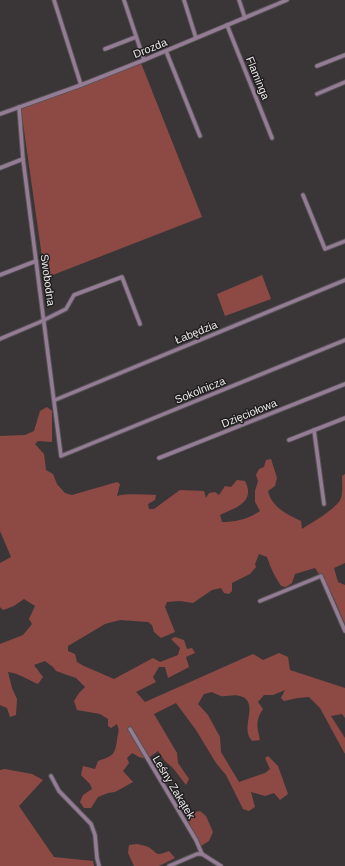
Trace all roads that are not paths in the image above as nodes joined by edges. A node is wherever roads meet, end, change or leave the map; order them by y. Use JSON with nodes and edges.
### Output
{"nodes":[{"id":1,"x":54,"y":0,"type":"edge"},
{"id":2,"x":124,"y":0,"type":"edge"},
{"id":3,"x":184,"y":0,"type":"edge"},
{"id":4,"x":239,"y":0,"type":"edge"},
{"id":5,"x":287,"y":0,"type":"edge"},
{"id":6,"x":245,"y":18,"type":"junction"},
{"id":7,"x":227,"y":25,"type":"junction"},
{"id":8,"x":136,"y":37,"type":"junction"},
{"id":9,"x":196,"y":38,"type":"junction"},
{"id":10,"x":104,"y":49,"type":"dead end"},
{"id":11,"x":166,"y":51,"type":"junction"},
{"id":12,"x":345,"y":55,"type":"edge"},
{"id":13,"x":144,"y":60,"type":"junction"},
{"id":14,"x":317,"y":66,"type":"dead end"},
{"id":15,"x":345,"y":82,"type":"edge"},
{"id":16,"x":81,"y":85,"type":"junction"},
{"id":17,"x":317,"y":94,"type":"dead end"},
{"id":18,"x":18,"y":107,"type":"junction"},
{"id":19,"x":0,"y":114,"type":"edge"},
{"id":20,"x":200,"y":136,"type":"dead end"},
{"id":21,"x":272,"y":138,"type":"dead end"},
{"id":22,"x":23,"y":159,"type":"junction"},
{"id":23,"x":0,"y":168,"type":"edge"},
{"id":24,"x":303,"y":195,"type":"dead end"},
{"id":25,"x":345,"y":241,"type":"edge"},
{"id":26,"x":36,"y":261,"type":"junction"},
{"id":27,"x":0,"y":275,"type":"edge"},
{"id":28,"x":345,"y":280,"type":"edge"},
{"id":29,"x":45,"y":319,"type":"junction"},
{"id":30,"x":140,"y":324,"type":"dead end"},
{"id":31,"x":0,"y":339,"type":"edge"},
{"id":32,"x":345,"y":340,"type":"edge"},
{"id":33,"x":345,"y":384,"type":"edge"},
{"id":34,"x":55,"y":400,"type":"junction"},
{"id":35,"x":345,"y":418,"type":"edge"},
{"id":36,"x":314,"y":430,"type":"junction"},
{"id":37,"x":289,"y":440,"type":"dead end"},
{"id":38,"x":61,"y":456,"type":"joint"},
{"id":39,"x":159,"y":458,"type":"dead end"},
{"id":40,"x":324,"y":504,"type":"dead end"},
{"id":41,"x":260,"y":601,"type":"dead end"},
{"id":42,"x":345,"y":631,"type":"edge"},
{"id":43,"x":130,"y":729,"type":"dead end"},
{"id":44,"x":51,"y":776,"type":"dead end"},
{"id":45,"x":202,"y":854,"type":"junction"},
{"id":46,"x":99,"y":866,"type":"edge"},
{"id":47,"x":169,"y":866,"type":"edge"},
{"id":48,"x":221,"y":866,"type":"edge"}],
"edges":[{"from":1,"to":16,"type":"street"},
{"from":2,"to":8,"type":"street"},
{"from":3,"to":9,"type":"street"},
{"from":4,"to":6,"type":"street"},
{"from":5,"to":6,"type":"street","name":"Drozda"},
{"from":6,"to":7,"type":"street","name":"Drozda"},
{"from":7,"to":9,"type":"street","name":"Drozda"},
{"from":7,"to":21,"type":"street","name":"Flaminga"},
{"from":8,"to":10,"type":"street"},
{"from":8,"to":13,"type":"street"},
{"from":9,"to":11,"type":"street","name":"Drozda"},
{"from":11,"to":13,"type":"street","name":"Drozda"},
{"from":11,"to":20,"type":"street"},
{"from":12,"to":14,"type":"street"},
{"from":13,"to":16,"type":"street","name":"Drozda"},
{"from":15,"to":17,"type":"street"},
{"from":16,"to":18,"type":"street","name":"Drozda"},
{"from":18,"to":19,"type":"street","name":"Drozda"},
{"from":18,"to":22,"type":"street","name":"Swobodna"},
{"from":22,"to":23,"type":"street"},
{"from":22,"to":26,"type":"street","name":"Swobodna"},
{"from":24,"to":25,"type":"street"},
{"from":26,"to":27,"type":"street"},
{"from":26,"to":29,"type":"street","name":"Swobodna"},
{"from":28,"to":34,"type":"street","name":"Łabędzia"},
{"from":29,"to":30,"type":"street"},
{"from":29,"to":31,"type":"street"},
{"from":29,"to":34,"type":"street","name":"Swobodna"},
{"from":32,"to":38,"type":"street","name":"Sokolnicza"},
{"from":33,"to":39,"type":"street","name":"Dzięciołowa"},
{"from":34,"to":38,"type":"street","name":"Swobodna"},
{"from":35,"to":36,"type":"street"},
{"from":36,"to":37,"type":"street"},
{"from":36,"to":40,"type":"street"},
{"from":41,"to":42,"type":"street"},
{"from":43,"to":45,"type":"street","name":"Leśny Zakątek"},
{"from":44,"to":46,"type":"street"},
{"from":45,"to":47,"type":"street"},
{"from":45,"to":48,"type":"street"}]}
